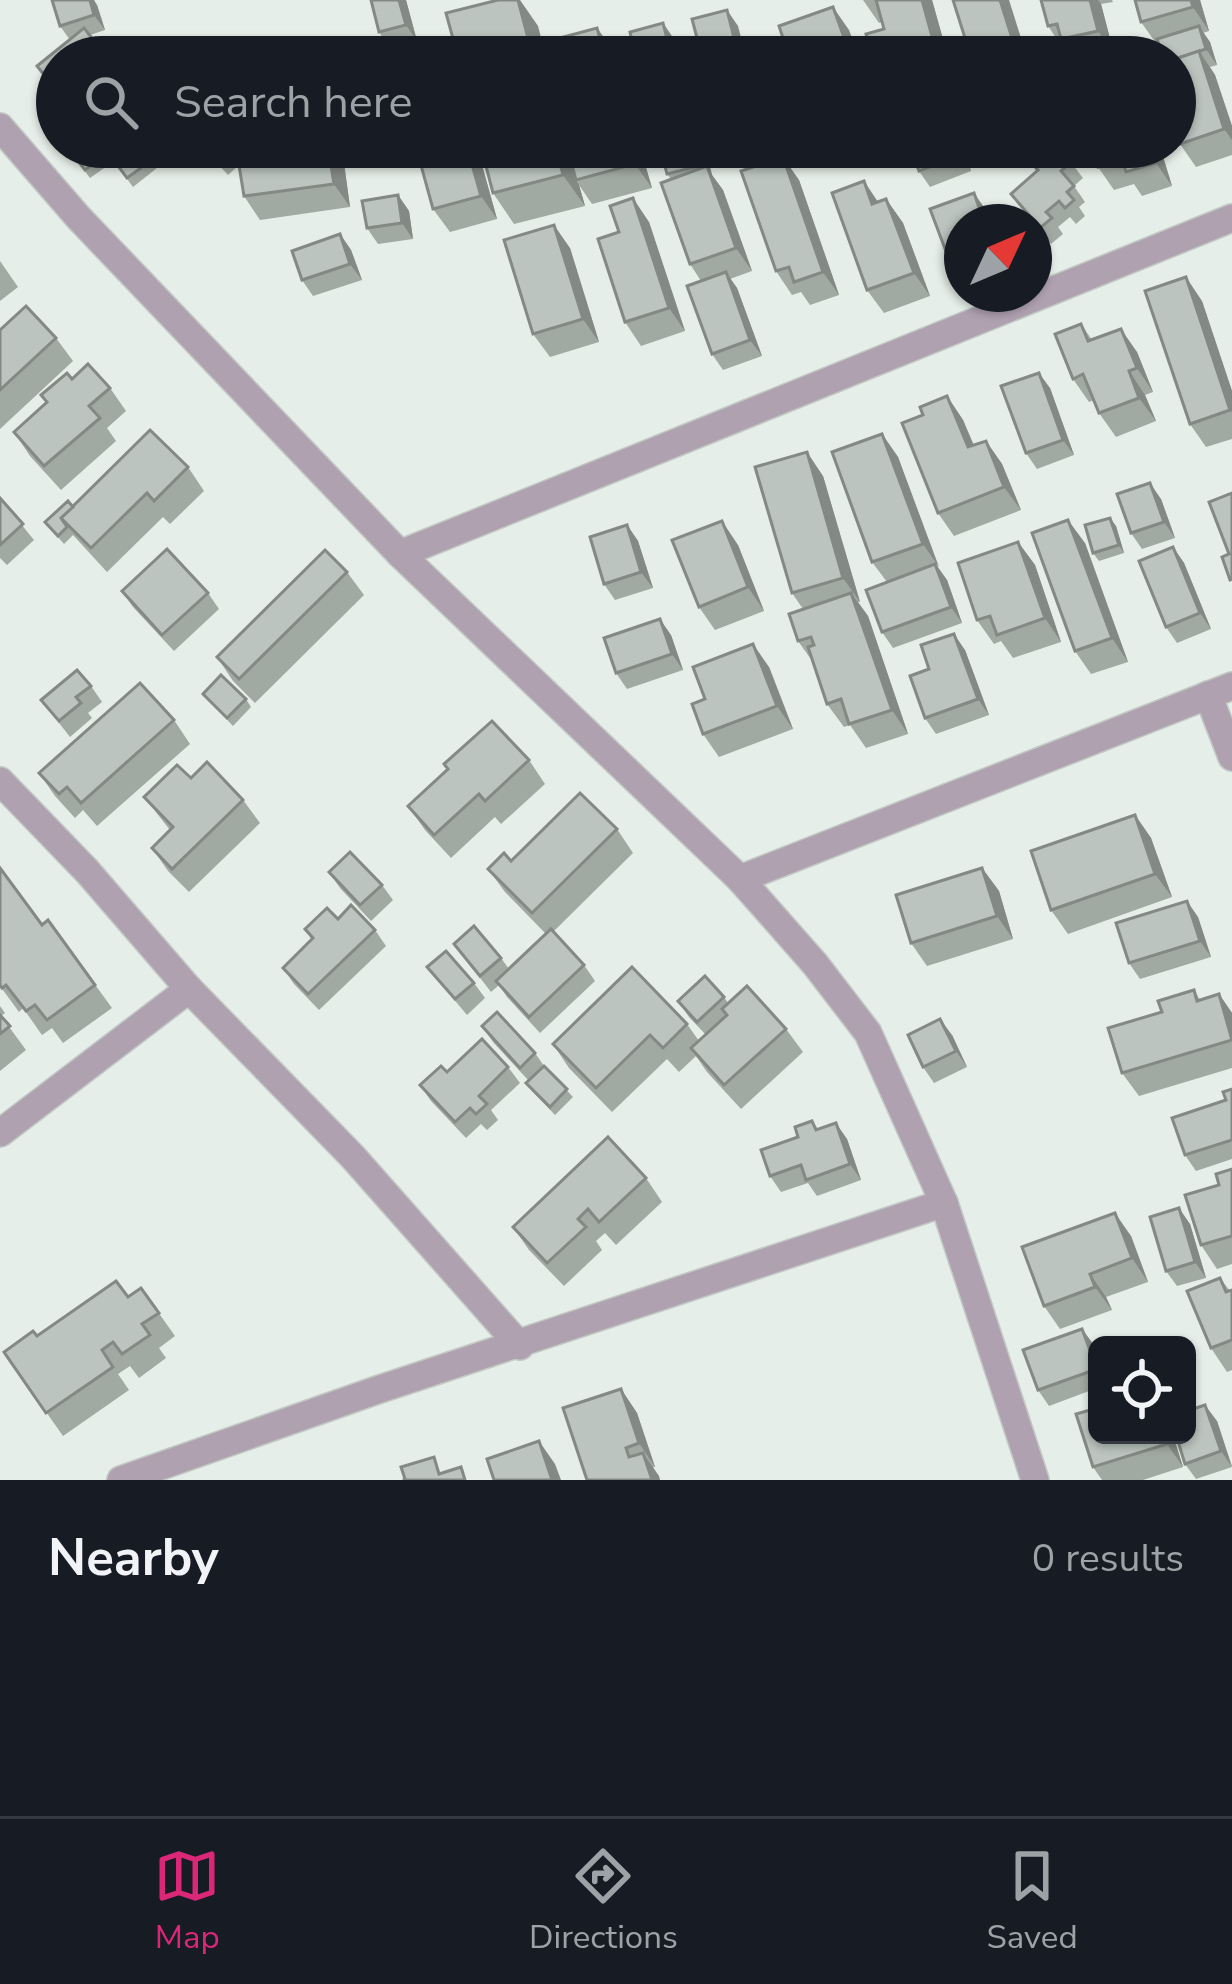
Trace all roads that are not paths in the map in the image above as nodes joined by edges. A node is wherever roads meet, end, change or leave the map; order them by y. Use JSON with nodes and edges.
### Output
{"nodes":[{"id":1,"x":0,"y":127,"type":"edge"},
{"id":2,"x":1232,"y":218,"type":"edge"},
{"id":3,"x":400,"y":554,"type":"junction"},
{"id":4,"x":1220,"y":691,"type":"edge"},
{"id":5,"x":1232,"y":757,"type":"edge"},
{"id":6,"x":0,"y":781,"type":"edge"},
{"id":7,"x":740,"y":879,"type":"junction"},
{"id":8,"x":189,"y":988,"type":"junction"},
{"id":9,"x":0,"y":1133,"type":"edge"},
{"id":10,"x":944,"y":1203,"type":"junction"},
{"id":11,"x":520,"y":1346,"type":"junction"},
{"id":12,"x":121,"y":1480,"type":"edge"},
{"id":13,"x":1035,"y":1480,"type":"edge"}],
"edges":[{"from":1,"to":3,"type":"street"},
{"from":2,"to":3,"type":"street"},
{"from":3,"to":7,"type":"street"},
{"from":4,"to":5,"type":"street"},
{"from":4,"to":7,"type":"street"},
{"from":6,"to":8,"type":"street"},
{"from":7,"to":10,"type":"street"},
{"from":8,"to":9,"type":"street"},
{"from":8,"to":11,"type":"street"},
{"from":10,"to":11,"type":"street"},
{"from":10,"to":13,"type":"street"},
{"from":11,"to":12,"type":"street"}]}
